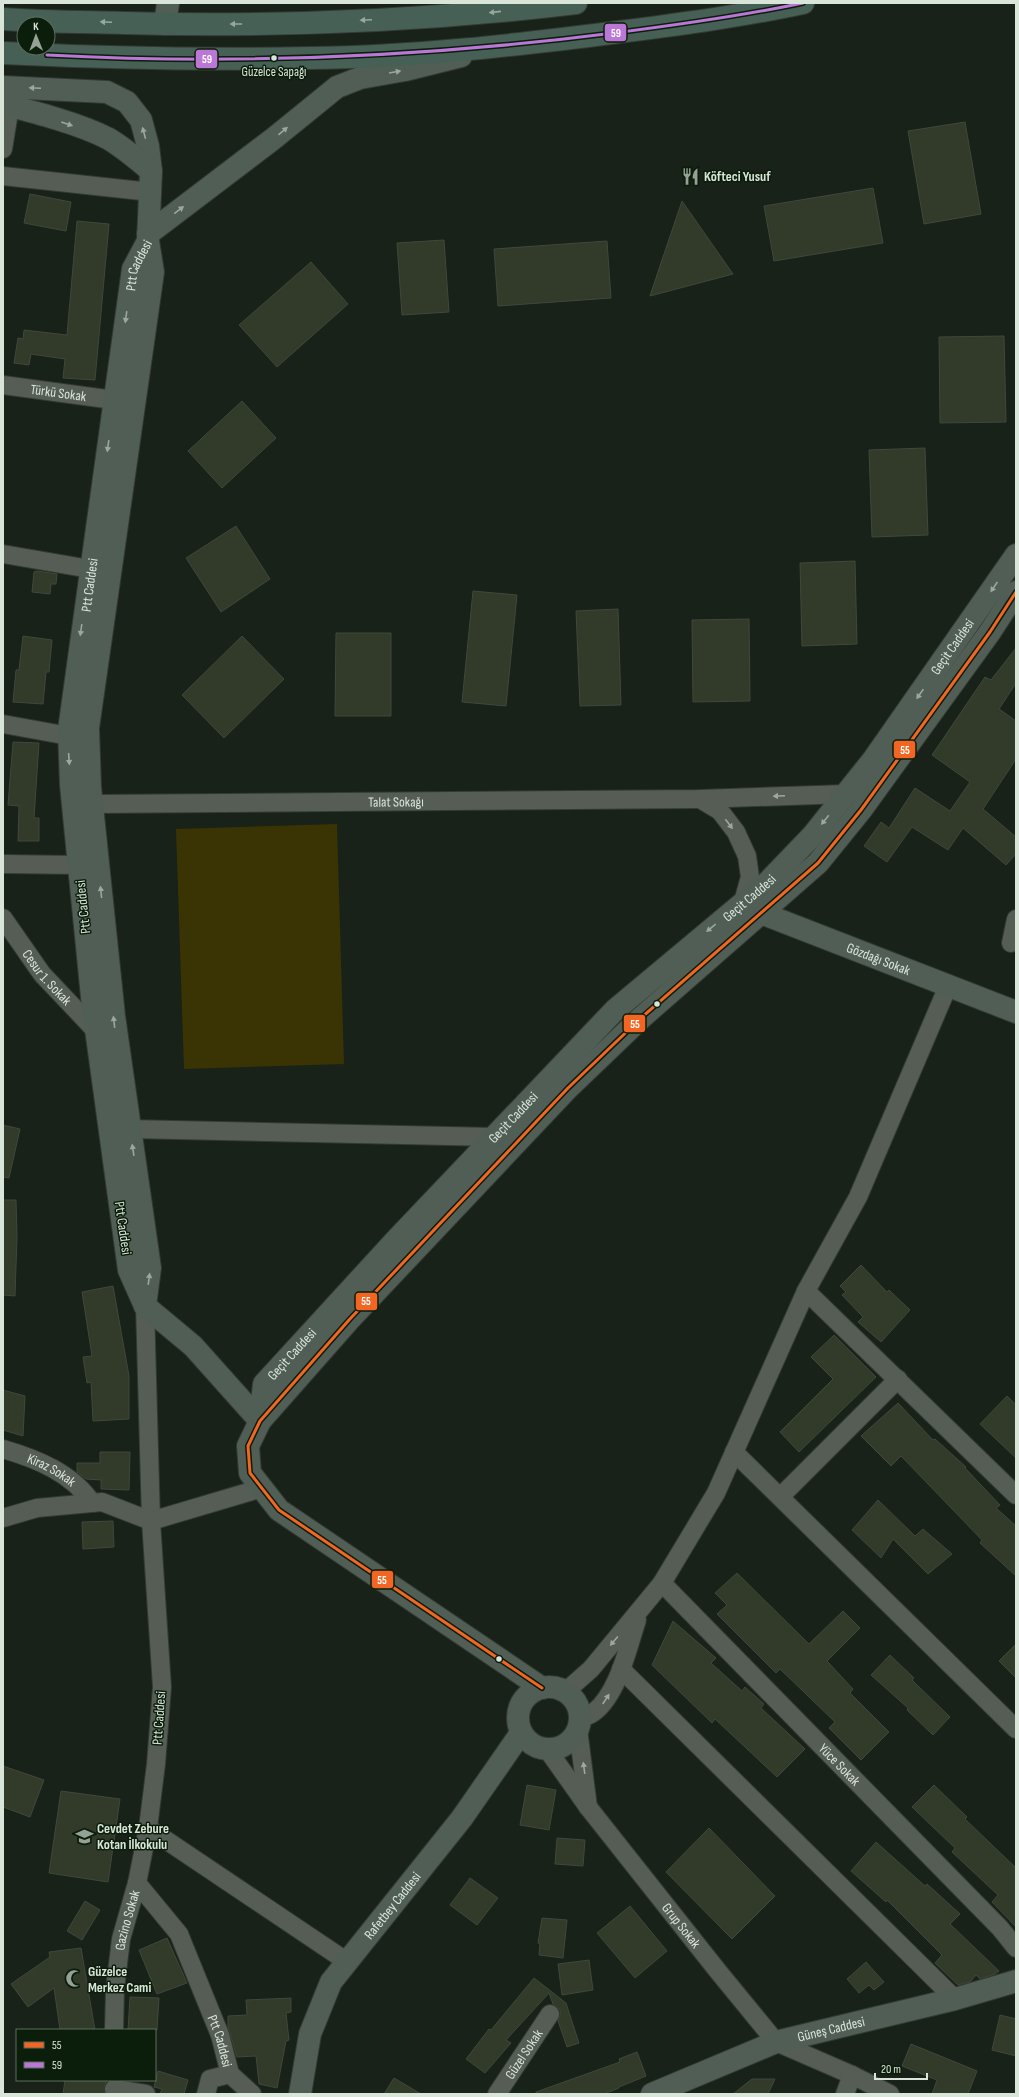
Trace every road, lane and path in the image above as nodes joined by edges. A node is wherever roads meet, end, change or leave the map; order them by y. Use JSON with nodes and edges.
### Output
{"nodes":[{"id":1,"x":576,"y":3,"type":"edge"},
{"id":2,"x":803,"y":3,"type":"edge"},
{"id":3,"x":166,"y":13,"type":"edge"},
{"id":4,"x":3,"y":19,"type":"edge"},
{"id":5,"x":504,"y":46,"type":"junction"},
{"id":6,"x":3,"y":53,"type":"edge"},
{"id":7,"x":5,"y":99,"type":"edge"},
{"id":8,"x":3,"y":149,"type":"edge"},
{"id":9,"x":3,"y":176,"type":"edge"},
{"id":10,"x":151,"y":181,"type":"junction"},
{"id":11,"x":148,"y":237,"type":"junction"},
{"id":12,"x":3,"y":385,"type":"edge"},
{"id":13,"x":114,"y":400,"type":"junction"},
{"id":14,"x":3,"y":554,"type":"edge"},
{"id":15,"x":1016,"y":554,"type":"edge"},
{"id":16,"x":90,"y":569,"type":"junction"},
{"id":17,"x":1016,"y":592,"type":"edge"},
{"id":18,"x":3,"y":724,"type":"edge"},
{"id":19,"x":69,"y":736,"type":"junction"},
{"id":20,"x":846,"y":794,"type":"junction"},
{"id":21,"x":700,"y":799,"type":"junction"},
{"id":22,"x":92,"y":804,"type":"junction"},
{"id":23,"x":3,"y":864,"type":"edge"},
{"id":24,"x":79,"y":865,"type":"junction"},
{"id":25,"x":752,"y":907,"type":"junction"},
{"id":26,"x":3,"y":918,"type":"edge"},
{"id":27,"x":1016,"y":919,"type":"edge"},
{"id":28,"x":1011,"y":943,"type":"dead end"},
{"id":29,"x":948,"y":986,"type":"junction"},
{"id":30,"x":1016,"y":1012,"type":"edge"},
{"id":31,"x":96,"y":1031,"type":"junction"},
{"id":32,"x":130,"y":1129,"type":"junction"},
{"id":33,"x":494,"y":1137,"type":"junction"},
{"id":34,"x":806,"y":1291,"type":"junction"},
{"id":35,"x":144,"y":1306,"type":"junction"},
{"id":36,"x":898,"y":1379,"type":"junction"},
{"id":37,"x":260,"y":1421,"type":"junction"},
{"id":38,"x":3,"y":1449,"type":"edge"},
{"id":39,"x":734,"y":1452,"type":"junction"},
{"id":40,"x":262,"y":1488,"type":"junction"},
{"id":41,"x":1016,"y":1495,"type":"edge"},
{"id":42,"x":780,"y":1497,"type":"junction"},
{"id":43,"x":92,"y":1503,"type":"junction"},
{"id":44,"x":3,"y":1518,"type":"edge"},
{"id":45,"x":151,"y":1521,"type":"junction"},
{"id":46,"x":662,"y":1583,"type":"junction"},
{"id":47,"x":640,"y":1611,"type":"junction"},
{"id":48,"x":509,"y":1665,"type":"junction"},
{"id":49,"x":621,"y":1669,"type":"junction"},
{"id":50,"x":542,"y":1688,"type":"junction"},
{"id":51,"x":565,"y":1692,"type":"junction"},
{"id":52,"x":519,"y":1710,"type":"junction"},
{"id":53,"x":579,"y":1724,"type":"junction"},
{"id":54,"x":1016,"y":1728,"type":"edge"},
{"id":55,"x":521,"y":1733,"type":"junction"},
{"id":56,"x":547,"y":1749,"type":"junction"},
{"id":57,"x":588,"y":1807,"type":"junction"},
{"id":58,"x":148,"y":1828,"type":"junction"},
{"id":59,"x":137,"y":1883,"type":"junction"},
{"id":60,"x":1016,"y":1948,"type":"edge"},
{"id":61,"x":346,"y":1961,"type":"junction"},
{"id":62,"x":1016,"y":1981,"type":"edge"},
{"id":63,"x":955,"y":1998,"type":"junction"},
{"id":64,"x":550,"y":2014,"type":"dead end"},
{"id":65,"x":114,"y":2029,"type":"edge"},
{"id":66,"x":776,"y":2042,"type":"junction"},
{"id":67,"x":230,"y":2074,"type":"junction"},
{"id":68,"x":852,"y":2075,"type":"junction"},
{"id":69,"x":114,"y":2088,"type":"edge"},
{"id":70,"x":146,"y":2094,"type":"edge"},
{"id":71,"x":206,"y":2094,"type":"edge"},
{"id":72,"x":252,"y":2094,"type":"edge"},
{"id":73,"x":300,"y":2094,"type":"edge"},
{"id":74,"x":497,"y":2094,"type":"edge"},
{"id":75,"x":652,"y":2094,"type":"edge"},
{"id":76,"x":845,"y":2094,"type":"edge"},
{"id":77,"x":890,"y":2094,"type":"edge"}],
"edges":[{"from":1,"to":3,"type":"highway","one_way":true},
{"from":2,"to":5,"type":"highway"},
{"from":3,"to":4,"type":"highway","one_way":true},
{"from":5,"to":6,"type":"highway"},
{"from":11,"to":5,"type":"main road","one_way":true},
{"from":7,"to":8,"type":"street"},
{"from":7,"to":10,"type":"main road","one_way":true},
{"from":10,"to":7,"type":"main road","one_way":true},
{"from":9,"to":10,"type":"street"},
{"from":10,"to":11,"type":"main road"},
{"from":11,"to":13,"type":"main road","name":"Ptt Caddesi","one_way":true},
{"from":11,"to":22,"type":"main road","name":"Ptt Caddesi"},
{"from":12,"to":13,"type":"street","name":"Türkü Sokak"},
{"from":13,"to":16,"type":"main road","name":"Ptt Caddesi","one_way":true},
{"from":14,"to":16,"type":"street"},
{"from":15,"to":20,"type":"main road","name":"Geçit Caddesi","one_way":true},
{"from":16,"to":19,"type":"main road","name":"Ptt Caddesi","one_way":true},
{"from":17,"to":25,"type":"main road","name":"Geçit Caddesi"},
{"from":18,"to":19,"type":"street"},
{"from":19,"to":24,"type":"main road","name":"Ptt Caddesi","one_way":true},
{"from":20,"to":21,"type":"street","name":"Talat Sokağı","one_way":true},
{"from":20,"to":25,"type":"main road","name":"Geçit Caddesi","one_way":true},
{"from":21,"to":22,"type":"street","name":"Talat Sokağı"},
{"from":21,"to":25,"type":"street","one_way":true},
{"from":32,"to":22,"type":"main road","name":"Ptt Caddesi","one_way":true},
{"from":23,"to":24,"type":"street"},
{"from":24,"to":31,"type":"main road","name":"Ptt Caddesi"},
{"from":25,"to":29,"type":"main road","name":"Gözdağı Sokak"},
{"from":25,"to":33,"type":"main road","name":"Geçit Caddesi","one_way":true},
{"from":25,"to":37,"type":"main road","name":"Geçit Caddesi"},
{"from":26,"to":31,"type":"street","name":"Cesur 1. Sokak"},
{"from":27,"to":28,"type":"street"},
{"from":29,"to":30,"type":"main road","name":"Gözdağı Sokak"},
{"from":29,"to":34,"type":"street"},
{"from":31,"to":35,"type":"main road","name":"Ptt Caddesi"},
{"from":32,"to":33,"type":"street"},
{"from":35,"to":32,"type":"main road","name":"Ptt Caddesi","one_way":true},
{"from":33,"to":37,"type":"main road","name":"Geçit Caddesi"},
{"from":34,"to":36,"type":"street"},
{"from":34,"to":39,"type":"street"},
{"from":35,"to":37,"type":"main road"},
{"from":35,"to":45,"type":"street","name":"Ptt Caddesi"},
{"from":36,"to":41,"type":"street"},
{"from":36,"to":42,"type":"street"},
{"from":37,"to":40,"type":"main road"},
{"from":38,"to":43,"type":"street","name":"Kiraz Sokak"},
{"from":39,"to":42,"type":"street"},
{"from":39,"to":46,"type":"street"},
{"from":40,"to":45,"type":"street"},
{"from":40,"to":48,"type":"main road"},
{"from":42,"to":54,"type":"street"},
{"from":43,"to":44,"type":"street"},
{"from":43,"to":45,"type":"street"},
{"from":45,"to":58,"type":"street","name":"Ptt Caddesi"},
{"from":46,"to":47,"type":"street"},
{"from":46,"to":60,"type":"street","name":"Yüce Sokak"},
{"from":47,"to":49,"type":"street"},
{"from":47,"to":51,"type":"street","one_way":true},
{"from":48,"to":50,"type":"main road"},
{"from":48,"to":52,"type":"main road"},
{"from":53,"to":49,"type":"street","one_way":true},
{"from":49,"to":63,"type":"street"},
{"from":50,"to":51,"type":"main road"},
{"from":50,"to":52,"type":"main road"},
{"from":51,"to":53,"type":"main road"},
{"from":52,"to":55,"type":"main road"},
{"from":53,"to":56,"type":"main road"},
{"from":57,"to":53,"type":"street","one_way":true},
{"from":55,"to":56,"type":"main road"},
{"from":55,"to":61,"type":"main road","name":"Rafetbey Caddesi"},
{"from":56,"to":57,"type":"street","name":"Grup Sokak"},
{"from":57,"to":66,"type":"street","name":"Grup Sokak"},
{"from":58,"to":59,"type":"street","name":"Ptt Caddesi"},
{"from":58,"to":61,"type":"street"},
{"from":59,"to":65,"type":"street","name":"Gazino Sokak"},
{"from":59,"to":67,"type":"street","name":"Ptt Caddesi"},
{"from":61,"to":73,"type":"main road","name":"Rafetbey Caddesi"},
{"from":62,"to":63,"type":"main road","name":"Güneş Caddesi"},
{"from":63,"to":66,"type":"main road","name":"Güneş Caddesi"},
{"from":64,"to":74,"type":"street","name":"Güzel Sokak"},
{"from":66,"to":68,"type":"street"},
{"from":66,"to":75,"type":"main road","name":"Güneş Caddesi"},
{"from":67,"to":71,"type":"street"},
{"from":67,"to":72,"type":"street","name":"Ptt Caddesi"},
{"from":68,"to":76,"type":"street"},
{"from":68,"to":77,"type":"street"},
{"from":69,"to":70,"type":"street"}]}
